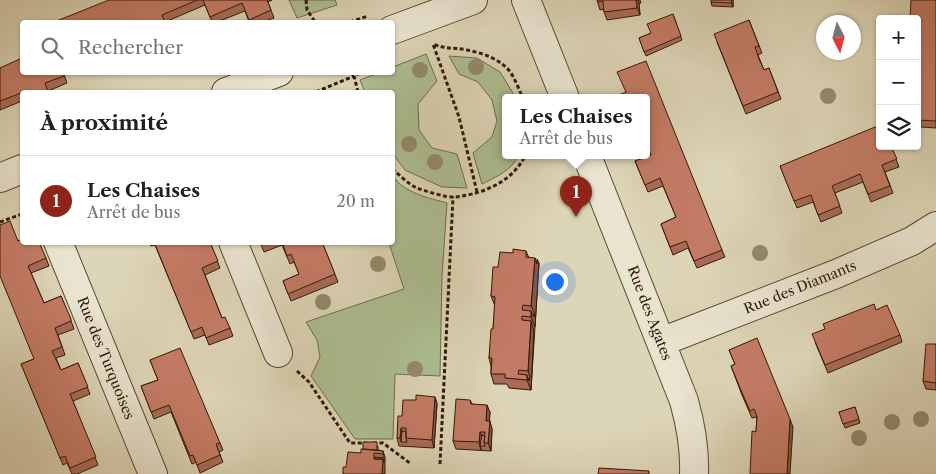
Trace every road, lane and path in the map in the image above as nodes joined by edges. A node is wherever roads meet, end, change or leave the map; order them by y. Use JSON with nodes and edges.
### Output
{"nodes":[{"id":1,"x":306,"y":0,"type":"edge"},
{"id":2,"x":473,"y":0,"type":"edge"},
{"id":3,"x":526,"y":0,"type":"edge"},
{"id":4,"x":314,"y":20,"type":"edge"},
{"id":5,"x":395,"y":29,"type":"edge"},
{"id":6,"x":271,"y":75,"type":"edge"},
{"id":7,"x":354,"y":76,"type":"joint"},
{"id":8,"x":231,"y":90,"type":"edge"},
{"id":9,"x":321,"y":90,"type":"edge"},
{"id":10,"x":358,"y":90,"type":"edge"},
{"id":11,"x":521,"y":94,"type":"edge"},
{"id":12,"x":562,"y":94,"type":"edge"},
{"id":13,"x":524,"y":159,"type":"edge"},
{"id":14,"x":588,"y":159,"type":"edge"},
{"id":15,"x":20,"y":170,"type":"edge"},
{"id":16,"x":395,"y":171,"type":"edge"},
{"id":17,"x":0,"y":178,"type":"edge"},
{"id":18,"x":477,"y":192,"type":"junction"},
{"id":19,"x":453,"y":197,"type":"junction"},
{"id":20,"x":20,"y":215,"type":"edge"},
{"id":21,"x":0,"y":222,"type":"edge"},
{"id":22,"x":936,"y":226,"type":"edge"},
{"id":23,"x":59,"y":245,"type":"edge"},
{"id":24,"x":234,"y":245,"type":"edge"},
{"id":25,"x":661,"y":342,"type":"junction"},
{"id":26,"x":278,"y":353,"type":"joint"},
{"id":27,"x":411,"y":464,"type":"dead end"},
{"id":28,"x":440,"y":464,"type":"dead end"},
{"id":29,"x":153,"y":474,"type":"edge"},
{"id":30,"x":694,"y":474,"type":"edge"}],
"edges":[{"from":1,"to":4,"type":"path"},
{"from":2,"to":5,"type":"street"},
{"from":3,"to":12,"type":"street"},
{"from":6,"to":8,"type":"street"},
{"from":7,"to":9,"type":"path"},
{"from":7,"to":10,"type":"path"},
{"from":11,"to":18,"type":"path"},
{"from":13,"to":18,"type":"path"},
{"from":14,"to":25,"type":"street","name":"Rue des Agates"},
{"from":15,"to":17,"type":"street"},
{"from":16,"to":19,"type":"path"},
{"from":18,"to":19,"type":"path"},
{"from":19,"to":28,"type":"path"},
{"from":20,"to":21,"type":"path"},
{"from":22,"to":25,"type":"street","name":"Rue des Diamants"},
{"from":23,"to":29,"type":"street","name":"Rue des Turquoises"},
{"from":24,"to":26,"type":"street"},
{"from":25,"to":30,"type":"street","name":"Rue des Agates"},
{"from":26,"to":27,"type":"path"}]}
